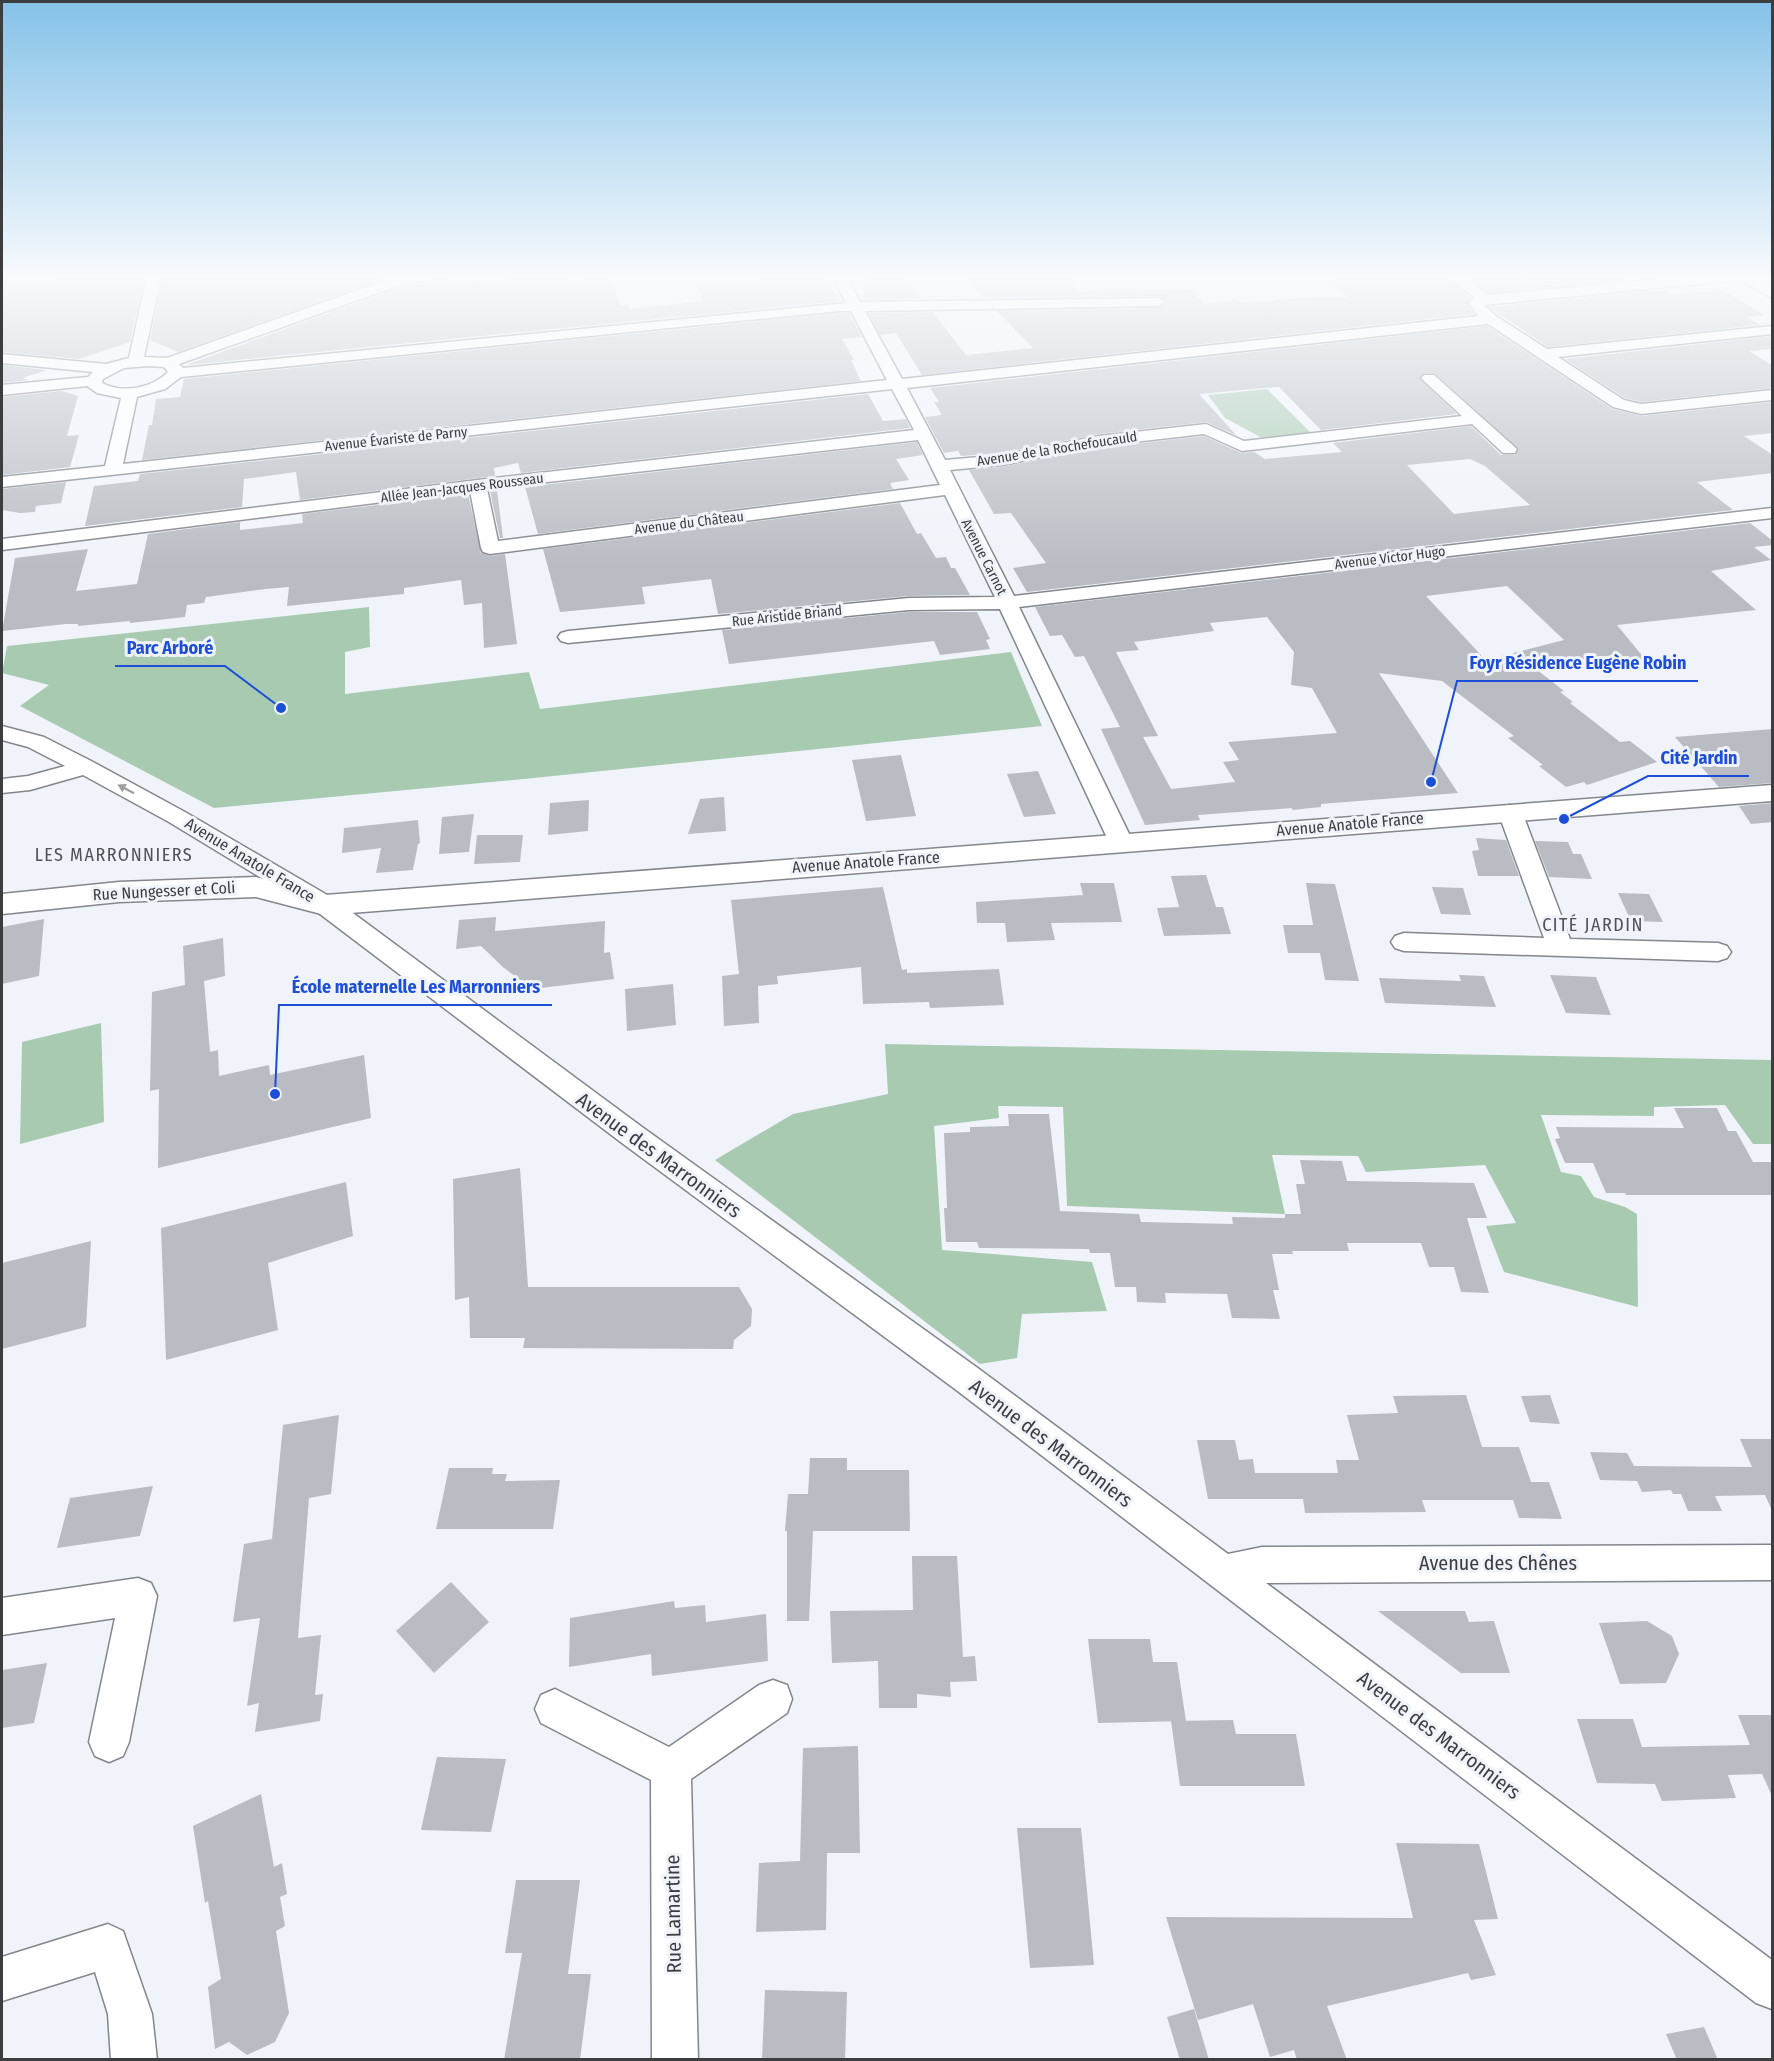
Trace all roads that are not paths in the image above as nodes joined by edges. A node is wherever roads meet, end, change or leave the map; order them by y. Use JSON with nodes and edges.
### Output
{"nodes":[{"id":1,"x":104,"y":372,"type":"edge"},
{"id":2,"x":170,"y":372,"type":"edge"},
{"id":3,"x":891,"y":372,"type":"edge"},
{"id":4,"x":1003,"y":372,"type":"edge"},
{"id":5,"x":1572,"y":372,"type":"edge"},
{"id":6,"x":1429,"y":378,"type":"dead end"},
{"id":7,"x":94,"y":381,"type":"junction"},
{"id":8,"x":897,"y":384,"type":"junction"},
{"id":9,"x":2,"y":390,"type":"edge"},
{"id":10,"x":130,"y":392,"type":"junction"},
{"id":11,"x":1773,"y":395,"type":"edge"},
{"id":12,"x":1475,"y":419,"type":"junction"},
{"id":13,"x":924,"y":434,"type":"junction"},
{"id":14,"x":1509,"y":449,"type":"dead end"},
{"id":15,"x":938,"y":466,"type":"junction"},
{"id":16,"x":113,"y":470,"type":"junction"},
{"id":17,"x":2,"y":482,"type":"edge"},
{"id":18,"x":478,"y":485,"type":"junction"},
{"id":19,"x":950,"y":489,"type":"junction"},
{"id":20,"x":1773,"y":513,"type":"edge"},
{"id":21,"x":2,"y":545,"type":"edge"},
{"id":22,"x":1007,"y":603,"type":"junction"},
{"id":23,"x":568,"y":637,"type":"dead end"},
{"id":24,"x":2,"y":733,"type":"edge"},
{"id":25,"x":85,"y":767,"type":"junction"},
{"id":26,"x":2,"y":786,"type":"edge"},
{"id":27,"x":1773,"y":793,"type":"edge"},
{"id":28,"x":1510,"y":812,"type":"junction"},
{"id":29,"x":1121,"y":842,"type":"junction"},
{"id":30,"x":2,"y":904,"type":"edge"},
{"id":31,"x":325,"y":905,"type":"junction"},
{"id":32,"x":1404,"y":942,"type":"dead end"},
{"id":33,"x":1560,"y":947,"type":"junction"},
{"id":34,"x":1718,"y":952,"type":"dead end"},
{"id":35,"x":1773,"y":1562,"type":"edge"},
{"id":36,"x":1224,"y":1573,"type":"junction"},
{"id":37,"x":2,"y":1616,"type":"edge"},
{"id":38,"x":773,"y":1699,"type":"dead end"},
{"id":39,"x":555,"y":1709,"type":"dead end"},
{"id":40,"x":109,"y":1742,"type":"dead end"},
{"id":41,"x":671,"y":1769,"type":"junction"},
{"id":42,"x":2,"y":1980,"type":"edge"},
{"id":43,"x":1773,"y":1987,"type":"edge"},
{"id":44,"x":134,"y":2060,"type":"edge"},
{"id":45,"x":675,"y":2060,"type":"edge"}],
"edges":[{"from":1,"to":7,"type":"street"},
{"from":2,"to":10,"type":"street"},
{"from":3,"to":8,"type":"street","name":"Avenue Carnot"},
{"from":4,"to":8,"type":"street","name":"Avenue Évariste de Parny"},
{"from":5,"to":11,"type":"street"},
{"from":6,"to":12,"type":"street"},
{"from":7,"to":9,"type":"street"},
{"from":7,"to":10,"type":"street"},
{"from":8,"to":13,"type":"street","name":"Avenue Carnot"},
{"from":8,"to":16,"type":"street","name":"Avenue Évariste de Parny"},
{"from":10,"to":16,"type":"street"},
{"from":12,"to":14,"type":"street"},
{"from":12,"to":15,"type":"street","name":"Avenue de la Rochefoucauld"},
{"from":13,"to":15,"type":"street","name":"Avenue Carnot"},
{"from":13,"to":18,"type":"street","name":"Allée Jean-Jacques Rousseau"},
{"from":15,"to":19,"type":"street","name":"Avenue Carnot"},
{"from":16,"to":17,"type":"street","name":"Avenue Évariste de Parny"},
{"from":18,"to":19,"type":"street","name":"Avenue du Château"},
{"from":18,"to":21,"type":"street","name":"Allée Jean-Jacques Rousseau"},
{"from":19,"to":22,"type":"street","name":"Avenue Carnot"},
{"from":20,"to":22,"type":"street","name":"Avenue Victor Hugo"},
{"from":22,"to":23,"type":"street","name":"Rue Aristide Briand"},
{"from":22,"to":29,"type":"street","name":"Avenue Carnot"},
{"from":24,"to":25,"type":"street","name":"Avenue Anatole France"},
{"from":25,"to":26,"type":"street"},
{"from":31,"to":25,"type":"street","name":"Avenue Anatole France","one_way":true},
{"from":27,"to":28,"type":"street","name":"Avenue Anatole France"},
{"from":28,"to":29,"type":"street","name":"Avenue Anatole France"},
{"from":28,"to":33,"type":"street"},
{"from":29,"to":31,"type":"street","name":"Avenue Anatole France"},
{"from":30,"to":31,"type":"street","name":"Rue Nungesser et Coli"},
{"from":31,"to":36,"type":"street","name":"Avenue des Marronniers"},
{"from":32,"to":33,"type":"street"},
{"from":33,"to":34,"type":"street"},
{"from":35,"to":36,"type":"street","name":"Avenue des Chênes"},
{"from":36,"to":43,"type":"street","name":"Avenue des Marronniers"},
{"from":37,"to":40,"type":"street"},
{"from":38,"to":41,"type":"street"},
{"from":39,"to":41,"type":"street"},
{"from":41,"to":45,"type":"street","name":"Rue Lamartine"},
{"from":42,"to":44,"type":"street"}]}
